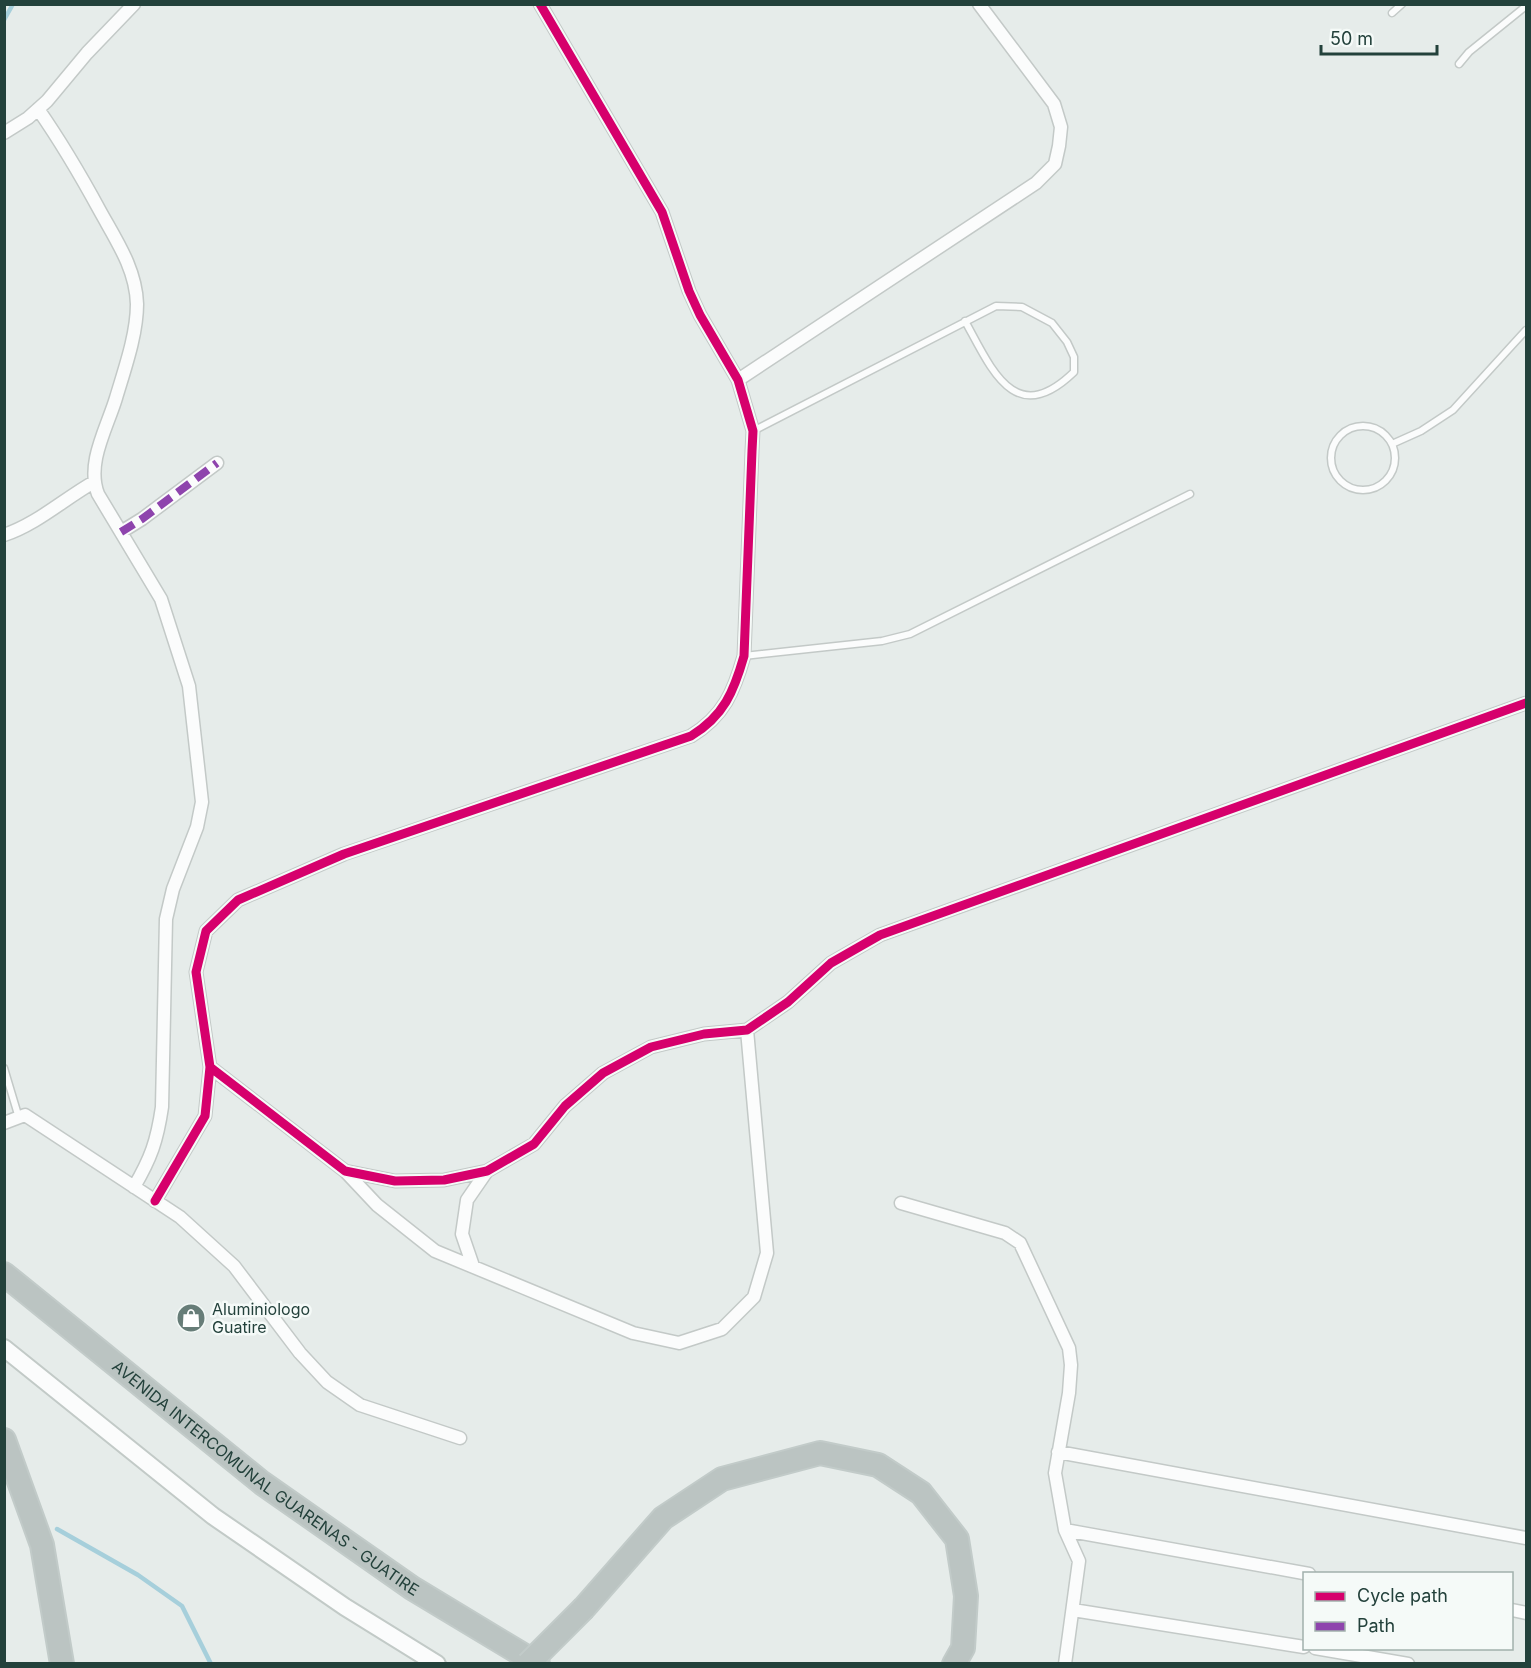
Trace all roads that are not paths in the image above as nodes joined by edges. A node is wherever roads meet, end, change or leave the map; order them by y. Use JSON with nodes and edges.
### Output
{"nodes":[{"id":1,"x":134,"y":4,"type":"edge"},
{"id":2,"x":540,"y":4,"type":"edge"},
{"id":3,"x":979,"y":4,"type":"edge"},
{"id":4,"x":1402,"y":4,"type":"edge"},
{"id":5,"x":1527,"y":6,"type":"edge"},
{"id":6,"x":1392,"y":13,"type":"dead end"},
{"id":7,"x":1460,"y":64,"type":"dead end"},
{"id":8,"x":38,"y":110,"type":"junction"},
{"id":9,"x":4,"y":133,"type":"edge"},
{"id":10,"x":965,"y":321,"type":"junction"},
{"id":11,"x":1527,"y":330,"type":"edge"},
{"id":12,"x":738,"y":380,"type":"junction"},
{"id":13,"x":753,"y":430,"type":"junction"},
{"id":14,"x":1392,"y":444,"type":"junction"},
{"id":15,"x":217,"y":463,"type":"dead end"},
{"id":16,"x":94,"y":482,"type":"junction"},
{"id":17,"x":1190,"y":494,"type":"dead end"},
{"id":18,"x":122,"y":532,"type":"junction"},
{"id":19,"x":4,"y":535,"type":"edge"},
{"id":20,"x":744,"y":656,"type":"junction"},
{"id":21,"x":1527,"y":703,"type":"edge"},
{"id":22,"x":747,"y":1030,"type":"junction"},
{"id":23,"x":210,"y":1067,"type":"junction"},
{"id":24,"x":4,"y":1068,"type":"edge"},
{"id":25,"x":19,"y":1118,"type":"junction"},
{"id":26,"x":4,"y":1123,"type":"edge"},
{"id":27,"x":345,"y":1171,"type":"junction"},
{"id":28,"x":487,"y":1172,"type":"junction"},
{"id":29,"x":134,"y":1187,"type":"junction"},
{"id":30,"x":154,"y":1201,"type":"junction"},
{"id":31,"x":902,"y":1203,"type":"dead end"},
{"id":32,"x":473,"y":1266,"type":"junction"},
{"id":33,"x":4,"y":1274,"type":"edge"},
{"id":34,"x":4,"y":1348,"type":"edge"},
{"id":35,"x":460,"y":1438,"type":"dead end"},
{"id":36,"x":4,"y":1440,"type":"edge"},
{"id":37,"x":1058,"y":1452,"type":"junction"},
{"id":38,"x":1065,"y":1530,"type":"junction"},
{"id":39,"x":1527,"y":1538,"type":"edge"},
{"id":40,"x":1303,"y":1573,"type":"edge"},
{"id":41,"x":1073,"y":1610,"type":"junction"},
{"id":42,"x":1303,"y":1647,"type":"edge"},
{"id":43,"x":1327,"y":1650,"type":"edge"},
{"id":44,"x":62,"y":1664,"type":"edge"},
{"id":45,"x":437,"y":1664,"type":"edge"},
{"id":46,"x":528,"y":1664,"type":"edge"},
{"id":47,"x":538,"y":1664,"type":"edge"},
{"id":48,"x":954,"y":1664,"type":"edge"},
{"id":49,"x":1065,"y":1664,"type":"edge"},
{"id":50,"x":1408,"y":1664,"type":"edge"}],
"edges":[{"from":1,"to":8,"type":"street"},
{"from":2,"to":12,"type":"street"},
{"from":3,"to":12,"type":"street"},
{"from":4,"to":6,"type":"lane"},
{"from":5,"to":7,"type":"lane"},
{"from":8,"to":9,"type":"street"},
{"from":8,"to":16,"type":"street"},
{"from":10,"to":10,"type":"lane"},
{"from":10,"to":13,"type":"lane"},
{"from":11,"to":14,"type":"lane"},
{"from":12,"to":13,"type":"street"},
{"from":13,"to":20,"type":"street"},
{"from":14,"to":14,"type":"lane"},
{"from":15,"to":18,"type":"street"},
{"from":16,"to":18,"type":"street"},
{"from":16,"to":19,"type":"street"},
{"from":17,"to":20,"type":"lane"},
{"from":18,"to":29,"type":"street"},
{"from":20,"to":23,"type":"street"},
{"from":21,"to":22,"type":"street"},
{"from":22,"to":28,"type":"street"},
{"from":22,"to":32,"type":"street"},
{"from":23,"to":27,"type":"street"},
{"from":23,"to":30,"type":"street"},
{"from":24,"to":25,"type":"lane"},
{"from":25,"to":26,"type":"street"},
{"from":25,"to":29,"type":"street"},
{"from":27,"to":28,"type":"street"},
{"from":27,"to":32,"type":"street"},
{"from":28,"to":32,"type":"street"},
{"from":29,"to":30,"type":"street"},
{"from":30,"to":35,"type":"street"},
{"from":31,"to":37,"type":"street"},
{"from":33,"to":47,"type":"highway","name":"AVENIDA INTERCOMUNAL GUARENAS - GUATIRE"},
{"from":34,"to":45,"type":"main road"},
{"from":36,"to":44,"type":"highway"},
{"from":37,"to":38,"type":"street"},
{"from":37,"to":39,"type":"street"},
{"from":38,"to":40,"type":"street"},
{"from":38,"to":41,"type":"street"},
{"from":41,"to":42,"type":"street"},
{"from":41,"to":49,"type":"street"},
{"from":43,"to":50,"type":"street"},
{"from":46,"to":48,"type":"highway","bridge":true}]}
